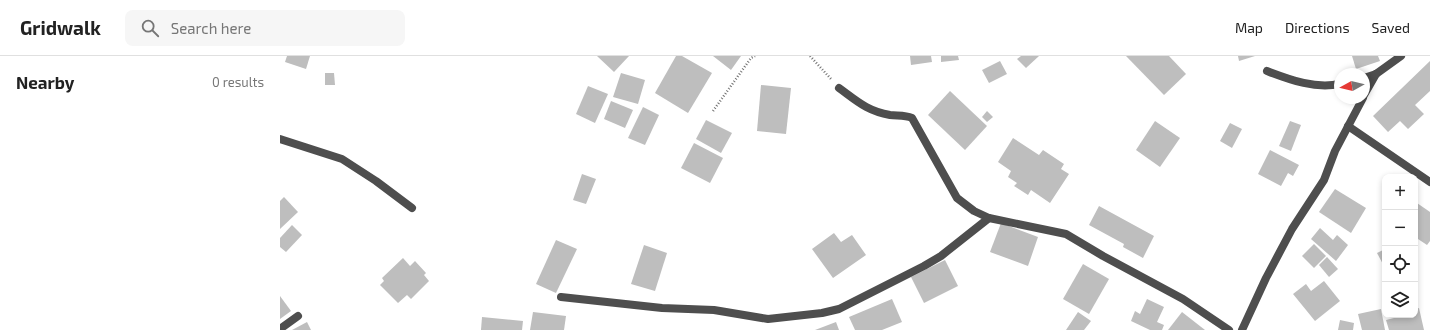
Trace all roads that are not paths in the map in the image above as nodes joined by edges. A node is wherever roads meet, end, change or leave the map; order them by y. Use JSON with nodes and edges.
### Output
{"nodes":[{"id":1,"x":1401,"y":56,"type":"edge"},
{"id":2,"x":1267,"y":71,"type":"dead end"},
{"id":3,"x":1376,"y":74,"type":"junction"},
{"id":4,"x":1370,"y":76,"type":"edge"},
{"id":5,"x":1370,"y":84,"type":"edge"},
{"id":6,"x":1334,"y":85,"type":"edge"},
{"id":7,"x":839,"y":88,"type":"road end"},
{"id":8,"x":1360,"y":104,"type":"edge"},
{"id":9,"x":1348,"y":126,"type":"junction"},
{"id":10,"x":280,"y":139,"type":"edge"},
{"id":11,"x":1430,"y":182,"type":"edge"},
{"id":12,"x":412,"y":208,"type":"dead end"},
{"id":13,"x":989,"y":218,"type":"junction"},
{"id":14,"x":561,"y":297,"type":"dead end"},
{"id":15,"x":298,"y":316,"type":"dead end"},
{"id":16,"x":280,"y":329,"type":"edge"},
{"id":17,"x":1229,"y":330,"type":"edge"},
{"id":18,"x":1242,"y":330,"type":"edge"}],
"edges":[{"from":1,"to":3,"type":"street"},
{"from":2,"to":6,"type":"street"},
{"from":3,"to":4,"type":"street"},
{"from":3,"to":5,"type":"street"},
{"from":7,"to":13,"type":"street"},
{"from":8,"to":9,"type":"street"},
{"from":9,"to":11,"type":"street"},
{"from":9,"to":18,"type":"street"},
{"from":10,"to":12,"type":"street"},
{"from":13,"to":14,"type":"street"},
{"from":13,"to":17,"type":"street"},
{"from":15,"to":16,"type":"street"}]}
